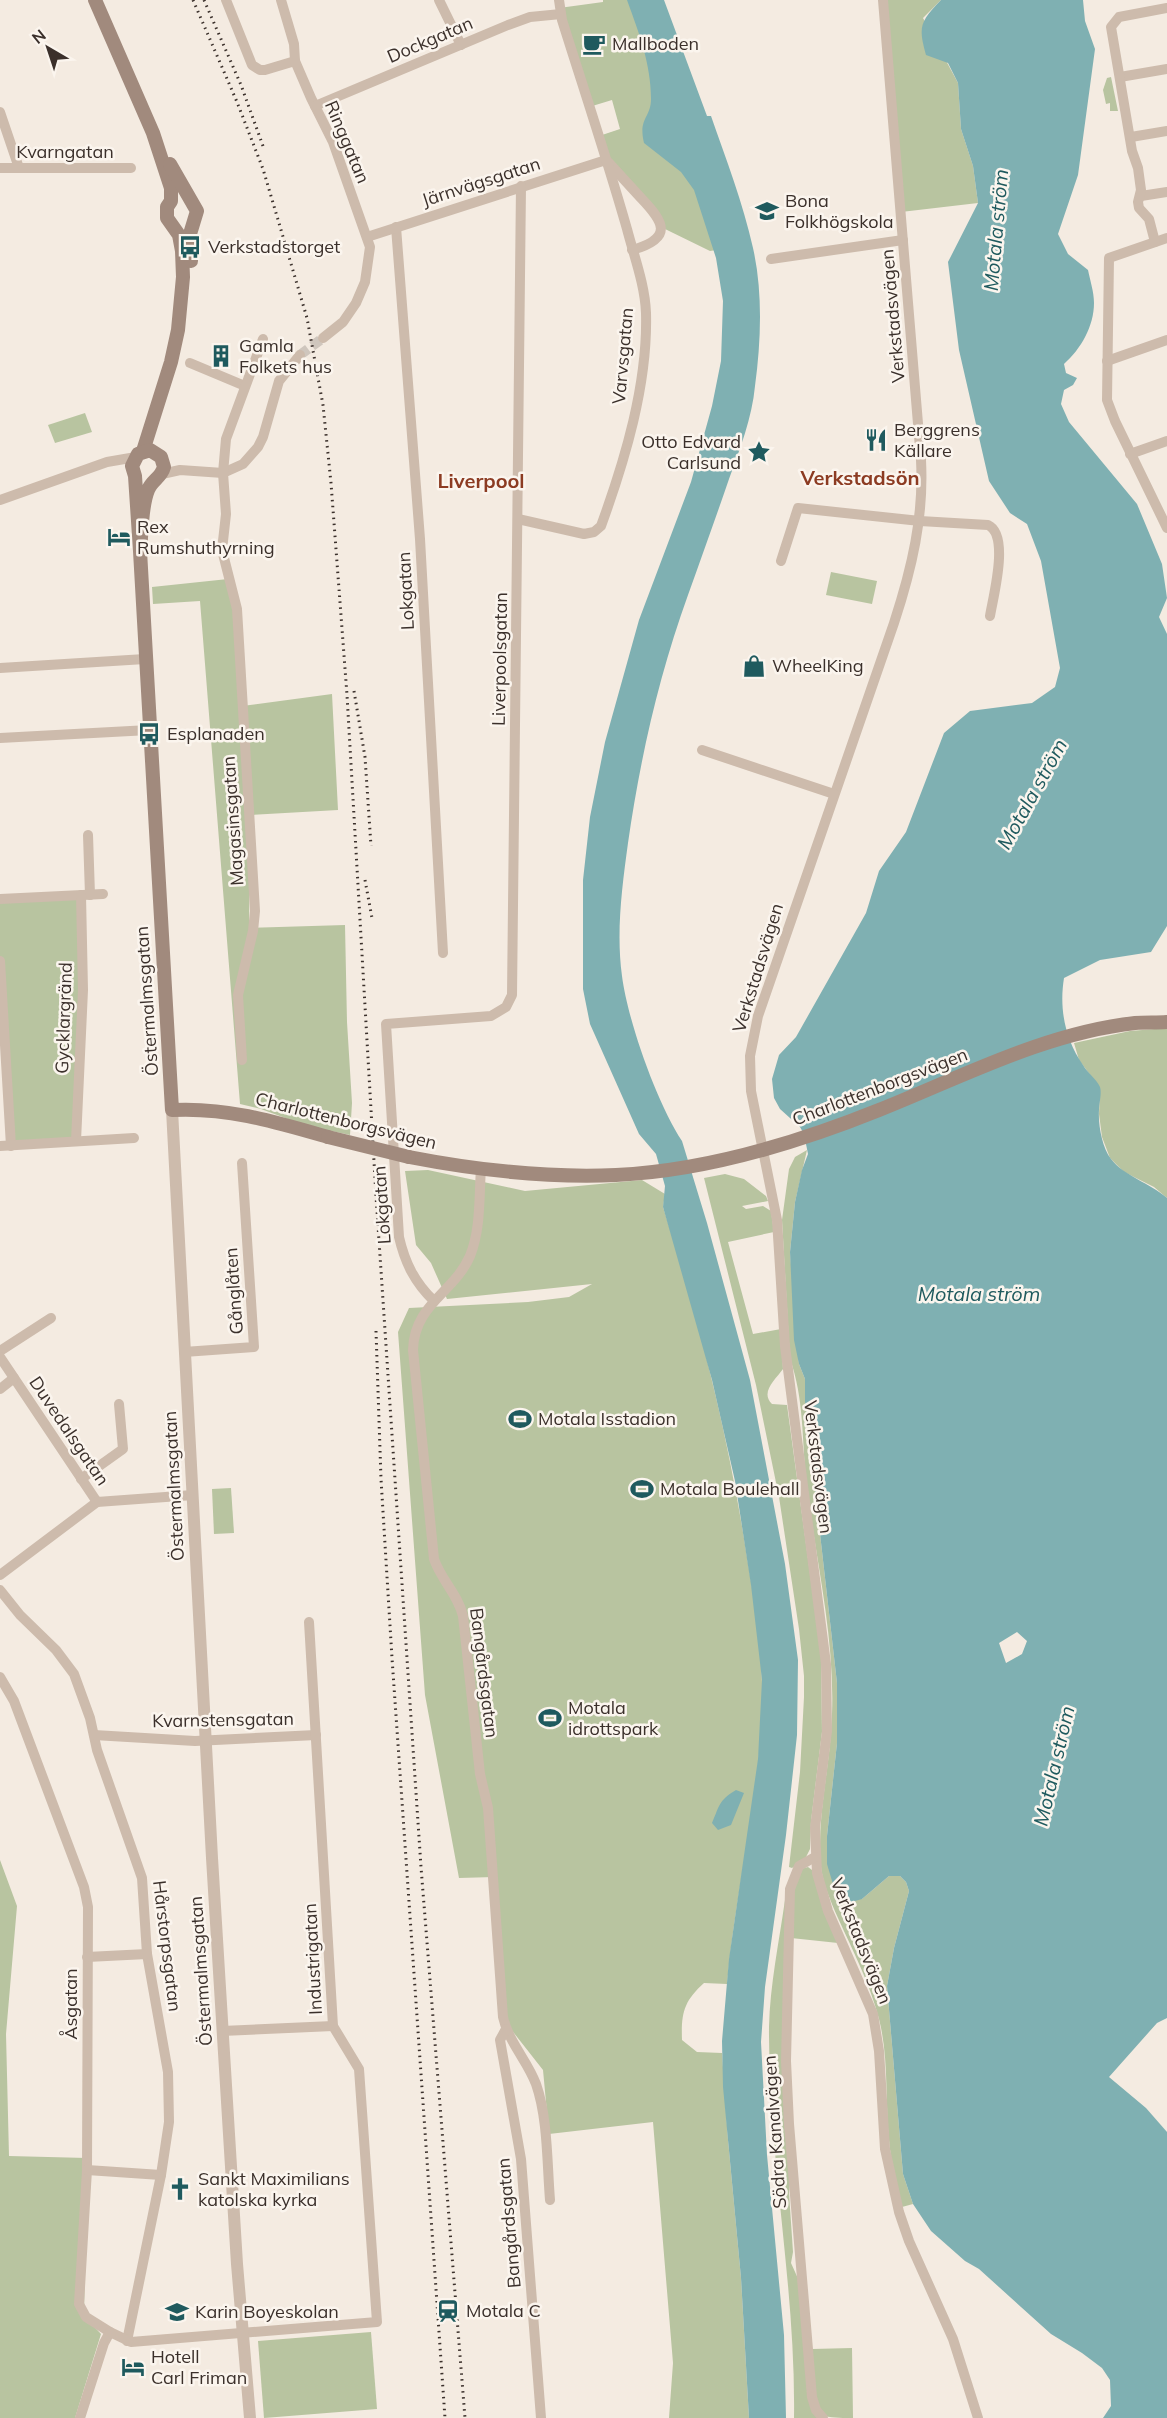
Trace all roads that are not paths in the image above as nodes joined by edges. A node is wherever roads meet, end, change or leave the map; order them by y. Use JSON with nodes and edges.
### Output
{"nodes":[{"id":1,"x":94,"y":0,"type":"edge"},
{"id":2,"x":226,"y":0,"type":"edge"},
{"id":3,"x":281,"y":0,"type":"edge"},
{"id":4,"x":439,"y":0,"type":"edge"},
{"id":5,"x":559,"y":0,"type":"edge"},
{"id":6,"x":883,"y":0,"type":"edge"},
{"id":7,"x":1167,"y":9,"type":"edge"},
{"id":8,"x":561,"y":14,"type":"junction"},
{"id":9,"x":461,"y":45,"type":"junction"},
{"id":10,"x":295,"y":61,"type":"junction"},
{"id":11,"x":1167,"y":69,"type":"edge"},
{"id":12,"x":1120,"y":77,"type":"junction"},
{"id":13,"x":315,"y":106,"type":"junction"},
{"id":14,"x":0,"y":112,"type":"edge"},
{"id":15,"x":1167,"y":131,"type":"edge"},
{"id":16,"x":153,"y":133,"type":"junction"},
{"id":17,"x":1131,"y":137,"type":"junction"},
{"id":18,"x":606,"y":160,"type":"junction"},
{"id":19,"x":0,"y":168,"type":"edge"},
{"id":20,"x":19,"y":168,"type":"junction"},
{"id":21,"x":131,"y":168,"type":"dead end"},
{"id":22,"x":521,"y":186,"type":"junction"},
{"id":23,"x":1167,"y":192,"type":"edge"},
{"id":24,"x":1141,"y":196,"type":"junction"},
{"id":25,"x":189,"y":199,"type":"junction"},
{"id":26,"x":171,"y":201,"type":"junction"},
{"id":27,"x":192,"y":225,"type":"junction"},
{"id":28,"x":174,"y":227,"type":"junction"},
{"id":29,"x":396,"y":227,"type":"junction"},
{"id":30,"x":367,"y":237,"type":"junction"},
{"id":31,"x":1167,"y":238,"type":"edge"},
{"id":32,"x":903,"y":240,"type":"junction"},
{"id":33,"x":1155,"y":242,"type":"junction"},
{"id":34,"x":632,"y":250,"type":"junction"},
{"id":35,"x":771,"y":260,"type":"dead end"},
{"id":36,"x":323,"y":338,"type":"tunnel mouth"},
{"id":37,"x":263,"y":339,"type":"dead end"},
{"id":38,"x":1167,"y":340,"type":"edge"},
{"id":39,"x":300,"y":355,"type":"tunnel mouth"},
{"id":40,"x":1107,"y":361,"type":"junction"},
{"id":41,"x":190,"y":363,"type":"dead end"},
{"id":42,"x":245,"y":386,"type":"junction"},
{"id":43,"x":1167,"y":441,"type":"edge"},
{"id":44,"x":1130,"y":454,"type":"junction"},
{"id":45,"x":149,"y":455,"type":"junction"},
{"id":46,"x":114,"y":462,"type":"junction"},
{"id":47,"x":180,"y":470,"type":"junction"},
{"id":48,"x":134,"y":474,"type":"junction"},
{"id":49,"x":223,"y":474,"type":"junction"},
{"id":50,"x":157,"y":478,"type":"junction"},
{"id":51,"x":0,"y":500,"type":"edge"},
{"id":52,"x":518,"y":519,"type":"junction"},
{"id":53,"x":920,"y":521,"type":"junction"},
{"id":54,"x":1167,"y":528,"type":"edge"},
{"id":55,"x":140,"y":551,"type":"junction"},
{"id":56,"x":781,"y":561,"type":"dead end"},
{"id":57,"x":990,"y":616,"type":"dead end"},
{"id":58,"x":145,"y":659,"type":"junction"},
{"id":59,"x":0,"y":668,"type":"edge"},
{"id":60,"x":149,"y":730,"type":"junction"},
{"id":61,"x":0,"y":738,"type":"edge"},
{"id":62,"x":702,"y":750,"type":"dead end"},
{"id":63,"x":834,"y":794,"type":"junction"},
{"id":64,"x":88,"y":835,"type":"dead end"},
{"id":65,"x":103,"y":894,"type":"dead end"},
{"id":66,"x":86,"y":895,"type":"junction"},
{"id":67,"x":0,"y":899,"type":"edge"},
{"id":68,"x":443,"y":953,"type":"dead end"},
{"id":69,"x":0,"y":960,"type":"edge"},
{"id":70,"x":1167,"y":1015,"type":"edge"},
{"id":71,"x":1167,"y":1022,"type":"edge"},
{"id":72,"x":1136,"y":1023,"type":"junction"},
{"id":73,"x":386,"y":1024,"type":"joint"},
{"id":74,"x":242,"y":1060,"type":"dead end"},
{"id":75,"x":172,"y":1110,"type":"junction"},
{"id":76,"x":134,"y":1138,"type":"dead end"},
{"id":77,"x":76,"y":1142,"type":"junction"},
{"id":78,"x":6,"y":1146,"type":"edge"},
{"id":79,"x":762,"y":1149,"type":"junction"},
{"id":80,"x":242,"y":1163,"type":"dead end"},
{"id":81,"x":481,"y":1168,"type":"junction"},
{"id":82,"x":434,"y":1301,"type":"junction"},
{"id":83,"x":51,"y":1318,"type":"dead end"},
{"id":84,"x":0,"y":1351,"type":"edge"},
{"id":85,"x":184,"y":1352,"type":"junction"},
{"id":86,"x":0,"y":1357,"type":"edge"},
{"id":87,"x":14,"y":1378,"type":"junction"},
{"id":88,"x":0,"y":1389,"type":"edge"},
{"id":89,"x":119,"y":1404,"type":"dead end"},
{"id":90,"x":81,"y":1479,"type":"junction"},
{"id":91,"x":193,"y":1495,"type":"junction"},
{"id":92,"x":97,"y":1503,"type":"junction"},
{"id":93,"x":0,"y":1575,"type":"edge"},
{"id":94,"x":0,"y":1590,"type":"edge"},
{"id":95,"x":309,"y":1622,"type":"dead end"},
{"id":96,"x":0,"y":1677,"type":"edge"},
{"id":97,"x":94,"y":1735,"type":"junction"},
{"id":98,"x":316,"y":1735,"type":"junction"},
{"id":99,"x":205,"y":1740,"type":"junction"},
{"id":100,"x":815,"y":1857,"type":"junction"},
{"id":101,"x":147,"y":1954,"type":"junction"},
{"id":102,"x":87,"y":1957,"type":"junction"},
{"id":103,"x":333,"y":2026,"type":"junction"},
{"id":104,"x":506,"y":2029,"type":"junction"},
{"id":105,"x":222,"y":2031,"type":"junction"},
{"id":106,"x":87,"y":2170,"type":"junction"},
{"id":107,"x":161,"y":2175,"type":"junction"},
{"id":108,"x":550,"y":2200,"type":"dead end"},
{"id":109,"x":110,"y":2332,"type":"junction"},
{"id":110,"x":243,"y":2332,"type":"junction"},
{"id":111,"x":127,"y":2340,"type":"junction"},
{"id":112,"x":821,"y":2416,"type":"edge"},
{"id":113,"x":80,"y":2418,"type":"edge"},
{"id":114,"x":250,"y":2418,"type":"edge"},
{"id":115,"x":541,"y":2418,"type":"edge"},
{"id":116,"x":978,"y":2418,"type":"edge"}],
"edges":[{"from":1,"to":16,"type":"main road","name":"Östermalmsgatan"},
{"from":2,"to":10,"type":"street"},
{"from":3,"to":10,"type":"street","name":"Ringgatan"},
{"from":4,"to":9,"type":"street"},
{"from":5,"to":8,"type":"street","name":"Varvsgatan"},
{"from":6,"to":32,"type":"street","name":"Verkstadsvägen"},
{"from":7,"to":12,"type":"street"},
{"from":8,"to":9,"type":"street","name":"Dockgatan"},
{"from":8,"to":18,"type":"street","name":"Varvsgatan"},
{"from":9,"to":13,"type":"street","name":"Dockgatan"},
{"from":10,"to":13,"type":"street","name":"Ringgatan"},
{"from":11,"to":12,"type":"street"},
{"from":12,"to":17,"type":"street"},
{"from":13,"to":30,"type":"street","name":"Ringgatan"},
{"from":14,"to":20,"type":"street"},
{"from":15,"to":17,"type":"street"},
{"from":16,"to":25,"type":"main road","name":"Östermalmsgatan"},
{"from":16,"to":26,"type":"main road","name":"Östermalmsgatan"},
{"from":17,"to":24,"type":"street"},
{"from":18,"to":22,"type":"street","name":"Järnvägsgatan"},
{"from":18,"to":34,"type":"street","name":"Varvsgatan"},
{"from":18,"to":34,"type":"street"},
{"from":19,"to":20,"type":"street","name":"Kvarngatan"},
{"from":20,"to":21,"type":"street","name":"Kvarngatan"},
{"from":22,"to":29,"type":"street","name":"Järnvägsgatan"},
{"from":22,"to":52,"type":"street","name":"Liverpoolsgatan"},
{"from":23,"to":24,"type":"street"},
{"from":24,"to":33,"type":"street"},
{"from":25,"to":26,"type":"main road"},
{"from":25,"to":27,"type":"main road","name":"Östermalmsgatan"},
{"from":26,"to":28,"type":"main road","name":"Östermalmsgatan"},
{"from":27,"to":28,"type":"main road"},
{"from":27,"to":45,"type":"main road","name":"Östermalmsgatan"},
{"from":28,"to":45,"type":"main road","name":"Östermalmsgatan"},
{"from":29,"to":30,"type":"street","name":"Järnvägsgatan"},
{"from":29,"to":68,"type":"street","name":"Lokgatan"},
{"from":30,"to":36,"type":"street","name":"Ringgatan"},
{"from":31,"to":33,"type":"street"},
{"from":32,"to":35,"type":"street"},
{"from":32,"to":53,"type":"street","name":"Verkstadsvägen"},
{"from":33,"to":40,"type":"street"},
{"from":34,"to":52,"type":"street","name":"Varvsgatan"},
{"from":37,"to":42,"type":"street","name":"Magasinsgatan"},
{"from":38,"to":40,"type":"street"},
{"from":39,"to":49,"type":"street"},
{"from":40,"to":44,"type":"street"},
{"from":41,"to":42,"type":"street"},
{"from":42,"to":49,"type":"street","name":"Magasinsgatan"},
{"from":43,"to":44,"type":"street"},
{"from":44,"to":54,"type":"street"},
{"from":45,"to":46,"type":"street"},
{"from":45,"to":47,"type":"street"},
{"from":45,"to":48,"type":"main road","name":"Östermalmsgatan"},
{"from":45,"to":50,"type":"main road","name":"Östermalmsgatan"},
{"from":46,"to":48,"type":"street"},
{"from":46,"to":51,"type":"street"},
{"from":47,"to":49,"type":"street"},
{"from":47,"to":50,"type":"street"},
{"from":48,"to":50,"type":"main road"},
{"from":48,"to":55,"type":"main road","name":"Östermalmsgatan"},
{"from":49,"to":74,"type":"street","name":"Magasinsgatan"},
{"from":50,"to":55,"type":"main road","name":"Östermalmsgatan"},
{"from":52,"to":73,"type":"street","name":"Liverpoolsgatan"},
{"from":53,"to":56,"type":"street"},
{"from":53,"to":57,"type":"street"},
{"from":53,"to":63,"type":"street","name":"Verkstadsvägen"},
{"from":55,"to":58,"type":"main road","name":"Östermalmsgatan"},
{"from":58,"to":59,"type":"street"},
{"from":58,"to":60,"type":"main road","name":"Östermalmsgatan"},
{"from":60,"to":61,"type":"street"},
{"from":60,"to":75,"type":"main road","name":"Östermalmsgatan"},
{"from":62,"to":63,"type":"street"},
{"from":63,"to":79,"type":"street","name":"Verkstadsvägen"},
{"from":64,"to":66,"type":"street","name":"Gycklargränd"},
{"from":65,"to":66,"type":"street"},
{"from":66,"to":67,"type":"street"},
{"from":66,"to":77,"type":"street","name":"Gycklargränd"},
{"from":69,"to":78,"type":"street"},
{"from":70,"to":72,"type":"main road","name":"Charlottenborgsvägen"},
{"from":71,"to":72,"type":"main road","name":"Charlottenborgsvägen"},
{"from":72,"to":79,"type":"main road","name":"Charlottenborgsvägen"},
{"from":73,"to":82,"type":"street","name":"Lokgatan"},
{"from":75,"to":81,"type":"main road","name":"Charlottenborgsvägen","bridge":true},
{"from":75,"to":85,"type":"street","name":"Östermalmsgatan"},
{"from":76,"to":77,"type":"street"},
{"from":77,"to":78,"type":"street"},
{"from":79,"to":81,"type":"main road","name":"Charlottenborgsvägen"},
{"from":79,"to":100,"type":"street","name":"Verkstadsvägen"},
{"from":80,"to":85,"type":"street","name":"Gånglåten"},
{"from":81,"to":82,"type":"street","name":"Bangårdsgatan"},
{"from":82,"to":104,"type":"street","name":"Bangårdsgatan"},
{"from":83,"to":84,"type":"street"},
{"from":85,"to":91,"type":"street","name":"Östermalmsgatan"},
{"from":86,"to":87,"type":"street","name":"Duvedalsgatan"},
{"from":87,"to":88,"type":"street"},
{"from":87,"to":90,"type":"street","name":"Duvedalsgatan"},
{"from":89,"to":90,"type":"street"},
{"from":90,"to":92,"type":"street","name":"Duvedalsgatan"},
{"from":91,"to":92,"type":"street","name":"Duvedalsgatan"},
{"from":91,"to":99,"type":"street","name":"Östermalmsgatan"},
{"from":92,"to":93,"type":"street"},
{"from":94,"to":97,"type":"street","name":"Hårstorpsgatan"},
{"from":95,"to":98,"type":"street","name":"Industrigatan"},
{"from":96,"to":102,"type":"street","name":"Åsgatan"},
{"from":97,"to":99,"type":"street","name":"Kvarnstensgatan"},
{"from":97,"to":101,"type":"street","name":"Hårstorpsgatan"},
{"from":98,"to":99,"type":"street","name":"Kvarnstensgatan"},
{"from":98,"to":103,"type":"street","name":"Industrigatan"},
{"from":99,"to":105,"type":"street","name":"Östermalmsgatan"},
{"from":100,"to":112,"type":"street","name":"Södra Kanalvägen"},
{"from":100,"to":116,"type":"street","name":"Verkstadsvägen"},
{"from":101,"to":102,"type":"street"},
{"from":101,"to":107,"type":"street","name":"Hårstorpsgatan"},
{"from":102,"to":106,"type":"street","name":"Åsgatan"},
{"from":103,"to":105,"type":"street"},
{"from":103,"to":110,"type":"street","name":"Industrigatan"},
{"from":104,"to":108,"type":"street","name":"Bangårdsgatan"},
{"from":104,"to":115,"type":"street","name":"Bangårdsgatan"},
{"from":105,"to":110,"type":"street","name":"Östermalmsgatan"},
{"from":106,"to":107,"type":"street"},
{"from":106,"to":109,"type":"street","name":"Åsgatan"},
{"from":107,"to":111,"type":"street","name":"Hårstorpsgatan"},
{"from":109,"to":111,"type":"street","name":"Åsgatan"},
{"from":109,"to":113,"type":"street"},
{"from":110,"to":111,"type":"street"},
{"from":110,"to":114,"type":"street","name":"Östermalmsgatan"}]}
